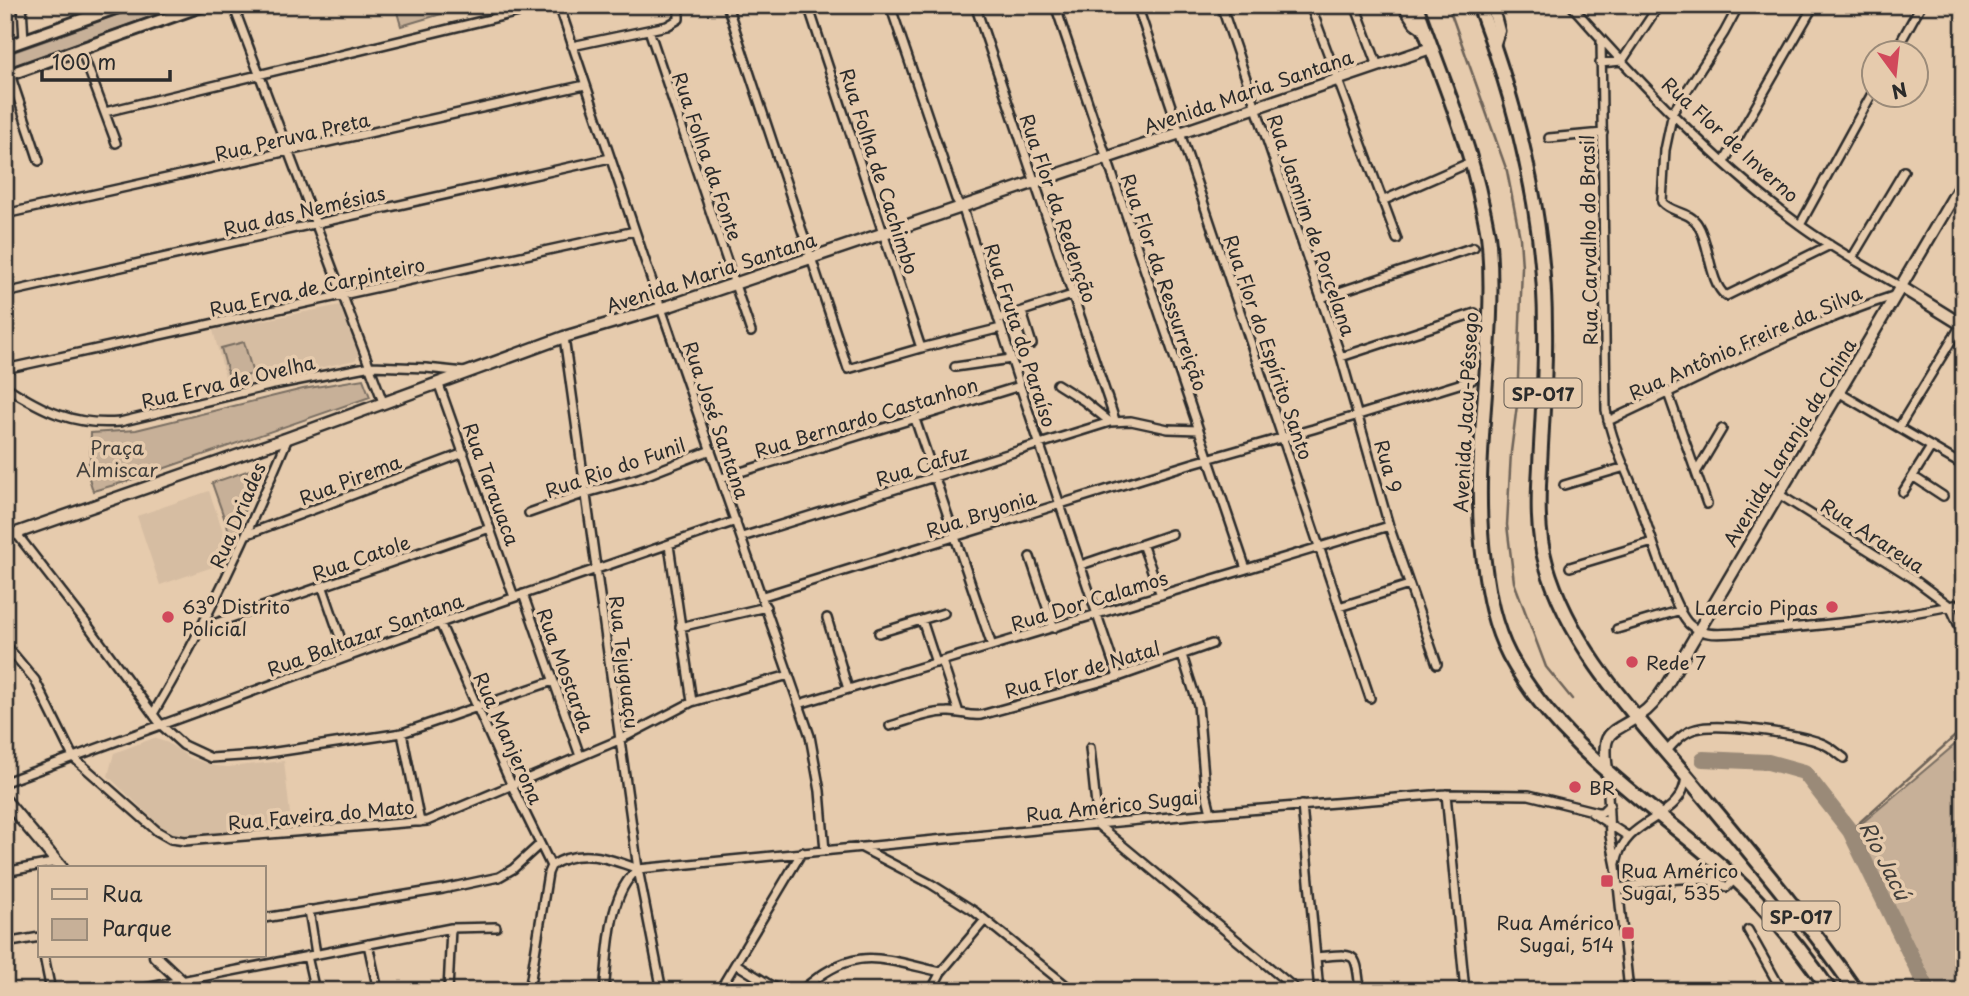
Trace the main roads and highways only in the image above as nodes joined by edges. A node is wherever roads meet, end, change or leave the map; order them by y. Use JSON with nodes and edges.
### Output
{"nodes":[{"id":1,"x":124,"y":5,"type":"edge"},
{"id":2,"x":204,"y":5,"type":"edge"},
{"id":3,"x":1416,"y":5,"type":"edge"},
{"id":4,"x":1479,"y":5,"type":"edge"},
{"id":5,"x":93,"y":11,"type":"edge"},
{"id":6,"x":5,"y":47,"type":"edge"},
{"id":7,"x":8,"y":75,"type":"edge"},
{"id":8,"x":1830,"y":991,"type":"edge"},
{"id":9,"x":1856,"y":991,"type":"edge"}],
"edges":[{"from":1,"to":5,"type":"main road"},
{"from":2,"to":7,"type":"main road"},
{"from":3,"to":8,"type":"highway","name":"Avenida Jacu-Pêssego","number":"SP-017"},
{"from":4,"to":9,"type":"highway","number":"SP-017"},
{"from":5,"to":6,"type":"main road"}]}
